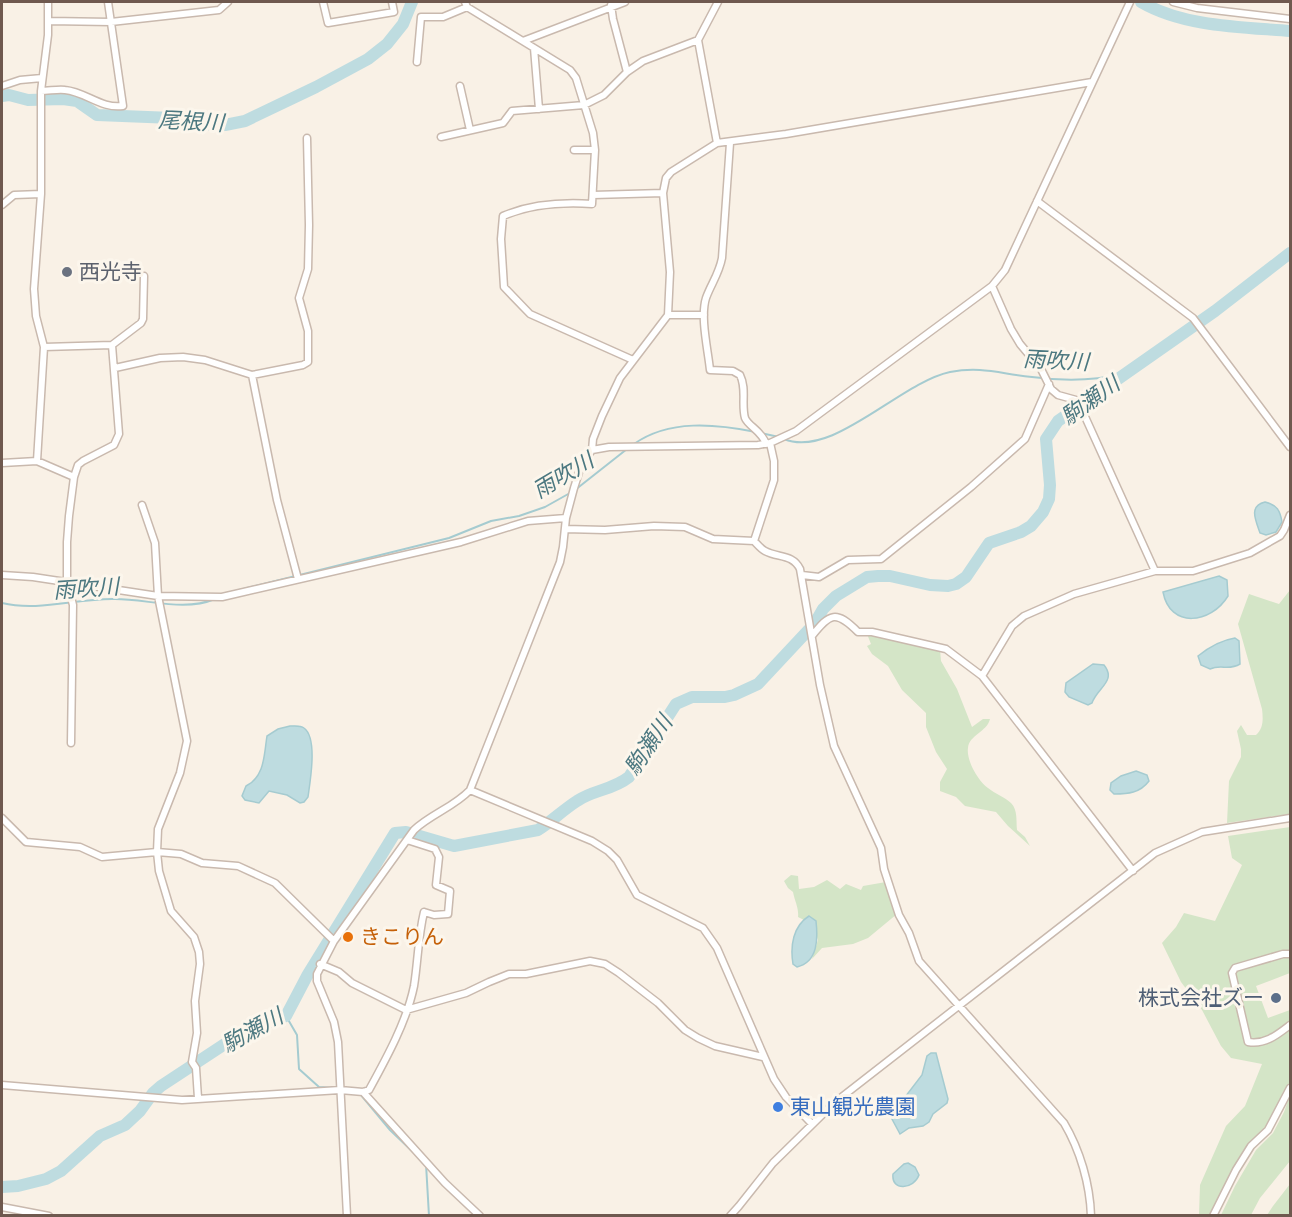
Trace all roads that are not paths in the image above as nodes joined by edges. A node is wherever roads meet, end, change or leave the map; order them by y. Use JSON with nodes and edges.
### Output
{"nodes":[{"id":1,"x":48,"y":2,"type":"edge"},
{"id":2,"x":108,"y":2,"type":"edge"},
{"id":3,"x":228,"y":2,"type":"edge"},
{"id":4,"x":323,"y":2,"type":"edge"},
{"id":5,"x":392,"y":2,"type":"edge"},
{"id":6,"x":625,"y":2,"type":"edge"},
{"id":7,"x":718,"y":2,"type":"edge"},
{"id":8,"x":1130,"y":2,"type":"edge"},
{"id":9,"x":1173,"y":2,"type":"edge"},
{"id":10,"x":466,"y":4,"type":"edge"},
{"id":11,"x":611,"y":5,"type":"junction"},
{"id":12,"x":1290,"y":19,"type":"edge"},
{"id":13,"x":49,"y":21,"type":"junction"},
{"id":14,"x":111,"y":22,"type":"junction"},
{"id":15,"x":523,"y":40,"type":"junction"},
{"id":16,"x":698,"y":40,"type":"junction"},
{"id":17,"x":534,"y":48,"type":"junction"},
{"id":18,"x":417,"y":62,"type":"dead end"},
{"id":19,"x":627,"y":72,"type":"junction"},
{"id":20,"x":42,"y":78,"type":"junction"},
{"id":21,"x":1092,"y":82,"type":"junction"},
{"id":22,"x":2,"y":86,"type":"edge"},
{"id":23,"x":460,"y":86,"type":"dead end"},
{"id":24,"x":42,"y":96,"type":"junction"},
{"id":25,"x":584,"y":105,"type":"junction"},
{"id":26,"x":539,"y":109,"type":"junction"},
{"id":27,"x":470,"y":130,"type":"junction"},
{"id":28,"x":441,"y":137,"type":"dead end"},
{"id":29,"x":307,"y":138,"type":"dead end"},
{"id":30,"x":717,"y":143,"type":"junction"},
{"id":31,"x":730,"y":143,"type":"junction"},
{"id":32,"x":574,"y":150,"type":"dead end"},
{"id":33,"x":595,"y":150,"type":"junction"},
{"id":34,"x":663,"y":193,"type":"junction"},
{"id":35,"x":41,"y":194,"type":"junction"},
{"id":36,"x":593,"y":195,"type":"junction"},
{"id":37,"x":1037,"y":201,"type":"junction"},
{"id":38,"x":2,"y":205,"type":"edge"},
{"id":39,"x":144,"y":276,"type":"dead end"},
{"id":40,"x":992,"y":286,"type":"junction"},
{"id":41,"x":668,"y":315,"type":"junction"},
{"id":42,"x":704,"y":315,"type":"junction"},
{"id":43,"x":112,"y":345,"type":"junction"},
{"id":44,"x":44,"y":347,"type":"junction"},
{"id":45,"x":633,"y":360,"type":"junction"},
{"id":46,"x":115,"y":368,"type":"junction"},
{"id":47,"x":252,"y":375,"type":"junction"},
{"id":48,"x":1047,"y":381,"type":"junction"},
{"id":49,"x":769,"y":442,"type":"junction"},
{"id":50,"x":1290,"y":447,"type":"edge"},
{"id":51,"x":592,"y":450,"type":"junction"},
{"id":52,"x":37,"y":461,"type":"junction"},
{"id":53,"x":2,"y":463,"type":"edge"},
{"id":54,"x":74,"y":477,"type":"junction"},
{"id":55,"x":142,"y":505,"type":"dead end"},
{"id":56,"x":1290,"y":515,"type":"edge"},
{"id":57,"x":566,"y":518,"type":"junction"},
{"id":58,"x":565,"y":529,"type":"junction"},
{"id":59,"x":754,"y":541,"type":"junction"},
{"id":60,"x":1155,"y":572,"type":"junction"},
{"id":61,"x":2,"y":575,"type":"edge"},
{"id":62,"x":802,"y":575,"type":"junction"},
{"id":63,"x":298,"y":579,"type":"junction"},
{"id":64,"x":67,"y":582,"type":"junction"},
{"id":65,"x":158,"y":596,"type":"junction"},
{"id":66,"x":812,"y":634,"type":"junction"},
{"id":67,"x":982,"y":676,"type":"junction"},
{"id":68,"x":71,"y":743,"type":"dead end"},
{"id":69,"x":470,"y":790,"type":"junction"},
{"id":70,"x":2,"y":818,"type":"edge"},
{"id":71,"x":1290,"y":818,"type":"edge"},
{"id":72,"x":408,"y":839,"type":"junction"},
{"id":73,"x":157,"y":852,"type":"junction"},
{"id":74,"x":1133,"y":871,"type":"junction"},
{"id":75,"x":334,"y":941,"type":"junction"},
{"id":76,"x":1290,"y":954,"type":"edge"},
{"id":77,"x":320,"y":964,"type":"junction"},
{"id":78,"x":959,"y":1006,"type":"junction"},
{"id":79,"x":406,"y":1010,"type":"junction"},
{"id":80,"x":1290,"y":1025,"type":"edge"},
{"id":81,"x":763,"y":1057,"type":"junction"},
{"id":82,"x":2,"y":1085,"type":"edge"},
{"id":83,"x":1290,"y":1088,"type":"edge"},
{"id":84,"x":340,"y":1090,"type":"junction"},
{"id":85,"x":363,"y":1092,"type":"junction"},
{"id":86,"x":198,"y":1098,"type":"junction"},
{"id":87,"x":812,"y":1124,"type":"junction"},
{"id":88,"x":2,"y":1207,"type":"edge"},
{"id":89,"x":50,"y":1215,"type":"edge"},
{"id":90,"x":347,"y":1215,"type":"edge"},
{"id":91,"x":480,"y":1215,"type":"edge"},
{"id":92,"x":730,"y":1215,"type":"edge"},
{"id":93,"x":1091,"y":1215,"type":"edge"},
{"id":94,"x":1213,"y":1215,"type":"edge"}],
"edges":[{"from":1,"to":13,"type":"street"},
{"from":2,"to":14,"type":"street"},
{"from":3,"to":14,"type":"street"},
{"from":4,"to":5,"type":"street"},
{"from":6,"to":11,"type":"street"},
{"from":7,"to":16,"type":"street"},
{"from":8,"to":21,"type":"street"},
{"from":9,"to":12,"type":"street"},
{"from":10,"to":15,"type":"street"},
{"from":10,"to":18,"type":"street"},
{"from":11,"to":15,"type":"street"},
{"from":11,"to":19,"type":"street"},
{"from":13,"to":14,"type":"street"},
{"from":13,"to":20,"type":"street"},
{"from":14,"to":24,"type":"street"},
{"from":15,"to":17,"type":"street"},
{"from":16,"to":19,"type":"street"},
{"from":16,"to":30,"type":"street"},
{"from":17,"to":25,"type":"street"},
{"from":17,"to":26,"type":"street"},
{"from":19,"to":25,"type":"street"},
{"from":20,"to":22,"type":"street"},
{"from":20,"to":24,"type":"street"},
{"from":21,"to":31,"type":"street"},
{"from":21,"to":37,"type":"street"},
{"from":23,"to":27,"type":"street"},
{"from":24,"to":35,"type":"street"},
{"from":25,"to":26,"type":"street"},
{"from":25,"to":33,"type":"street"},
{"from":26,"to":27,"type":"street"},
{"from":27,"to":28,"type":"street"},
{"from":29,"to":47,"type":"street"},
{"from":30,"to":31,"type":"street"},
{"from":30,"to":34,"type":"street"},
{"from":31,"to":42,"type":"street"},
{"from":32,"to":33,"type":"street"},
{"from":33,"to":36,"type":"street"},
{"from":34,"to":36,"type":"street"},
{"from":34,"to":41,"type":"street"},
{"from":35,"to":38,"type":"street"},
{"from":35,"to":44,"type":"street"},
{"from":36,"to":45,"type":"street"},
{"from":37,"to":40,"type":"street"},
{"from":37,"to":50,"type":"street"},
{"from":39,"to":43,"type":"street"},
{"from":40,"to":48,"type":"street"},
{"from":40,"to":49,"type":"street"},
{"from":41,"to":42,"type":"street"},
{"from":41,"to":45,"type":"street"},
{"from":42,"to":49,"type":"street"},
{"from":43,"to":44,"type":"street"},
{"from":43,"to":46,"type":"street"},
{"from":44,"to":52,"type":"street"},
{"from":45,"to":51,"type":"street"},
{"from":46,"to":47,"type":"street"},
{"from":46,"to":54,"type":"street"},
{"from":47,"to":63,"type":"street"},
{"from":48,"to":60,"type":"street"},
{"from":48,"to":62,"type":"street"},
{"from":49,"to":51,"type":"street"},
{"from":49,"to":59,"type":"street"},
{"from":51,"to":57,"type":"street"},
{"from":52,"to":53,"type":"street"},
{"from":52,"to":54,"type":"street"},
{"from":54,"to":64,"type":"street"},
{"from":55,"to":65,"type":"street"},
{"from":56,"to":60,"type":"street"},
{"from":57,"to":58,"type":"street"},
{"from":57,"to":63,"type":"street"},
{"from":58,"to":59,"type":"street"},
{"from":58,"to":69,"type":"street"},
{"from":59,"to":62,"type":"street"},
{"from":60,"to":67,"type":"street"},
{"from":61,"to":64,"type":"street"},
{"from":62,"to":66,"type":"street"},
{"from":63,"to":65,"type":"street"},
{"from":64,"to":65,"type":"street"},
{"from":64,"to":68,"type":"street"},
{"from":65,"to":73,"type":"street"},
{"from":66,"to":67,"type":"street"},
{"from":66,"to":78,"type":"street"},
{"from":67,"to":74,"type":"street"},
{"from":69,"to":72,"type":"street"},
{"from":69,"to":81,"type":"street"},
{"from":70,"to":73,"type":"street"},
{"from":71,"to":74,"type":"street"},
{"from":72,"to":75,"type":"street"},
{"from":72,"to":79,"type":"street"},
{"from":73,"to":75,"type":"street"},
{"from":73,"to":86,"type":"street"},
{"from":74,"to":78,"type":"street"},
{"from":75,"to":77,"type":"street"},
{"from":76,"to":80,"type":"street"},
{"from":77,"to":79,"type":"street"},
{"from":77,"to":84,"type":"street"},
{"from":78,"to":87,"type":"street"},
{"from":78,"to":93,"type":"street"},
{"from":79,"to":81,"type":"street"},
{"from":79,"to":85,"type":"street"},
{"from":81,"to":87,"type":"street"},
{"from":82,"to":86,"type":"street"},
{"from":83,"to":94,"type":"street"},
{"from":84,"to":85,"type":"street"},
{"from":84,"to":86,"type":"street"},
{"from":84,"to":90,"type":"street"},
{"from":85,"to":91,"type":"street"},
{"from":87,"to":92,"type":"street"},
{"from":88,"to":89,"type":"street"}]}
